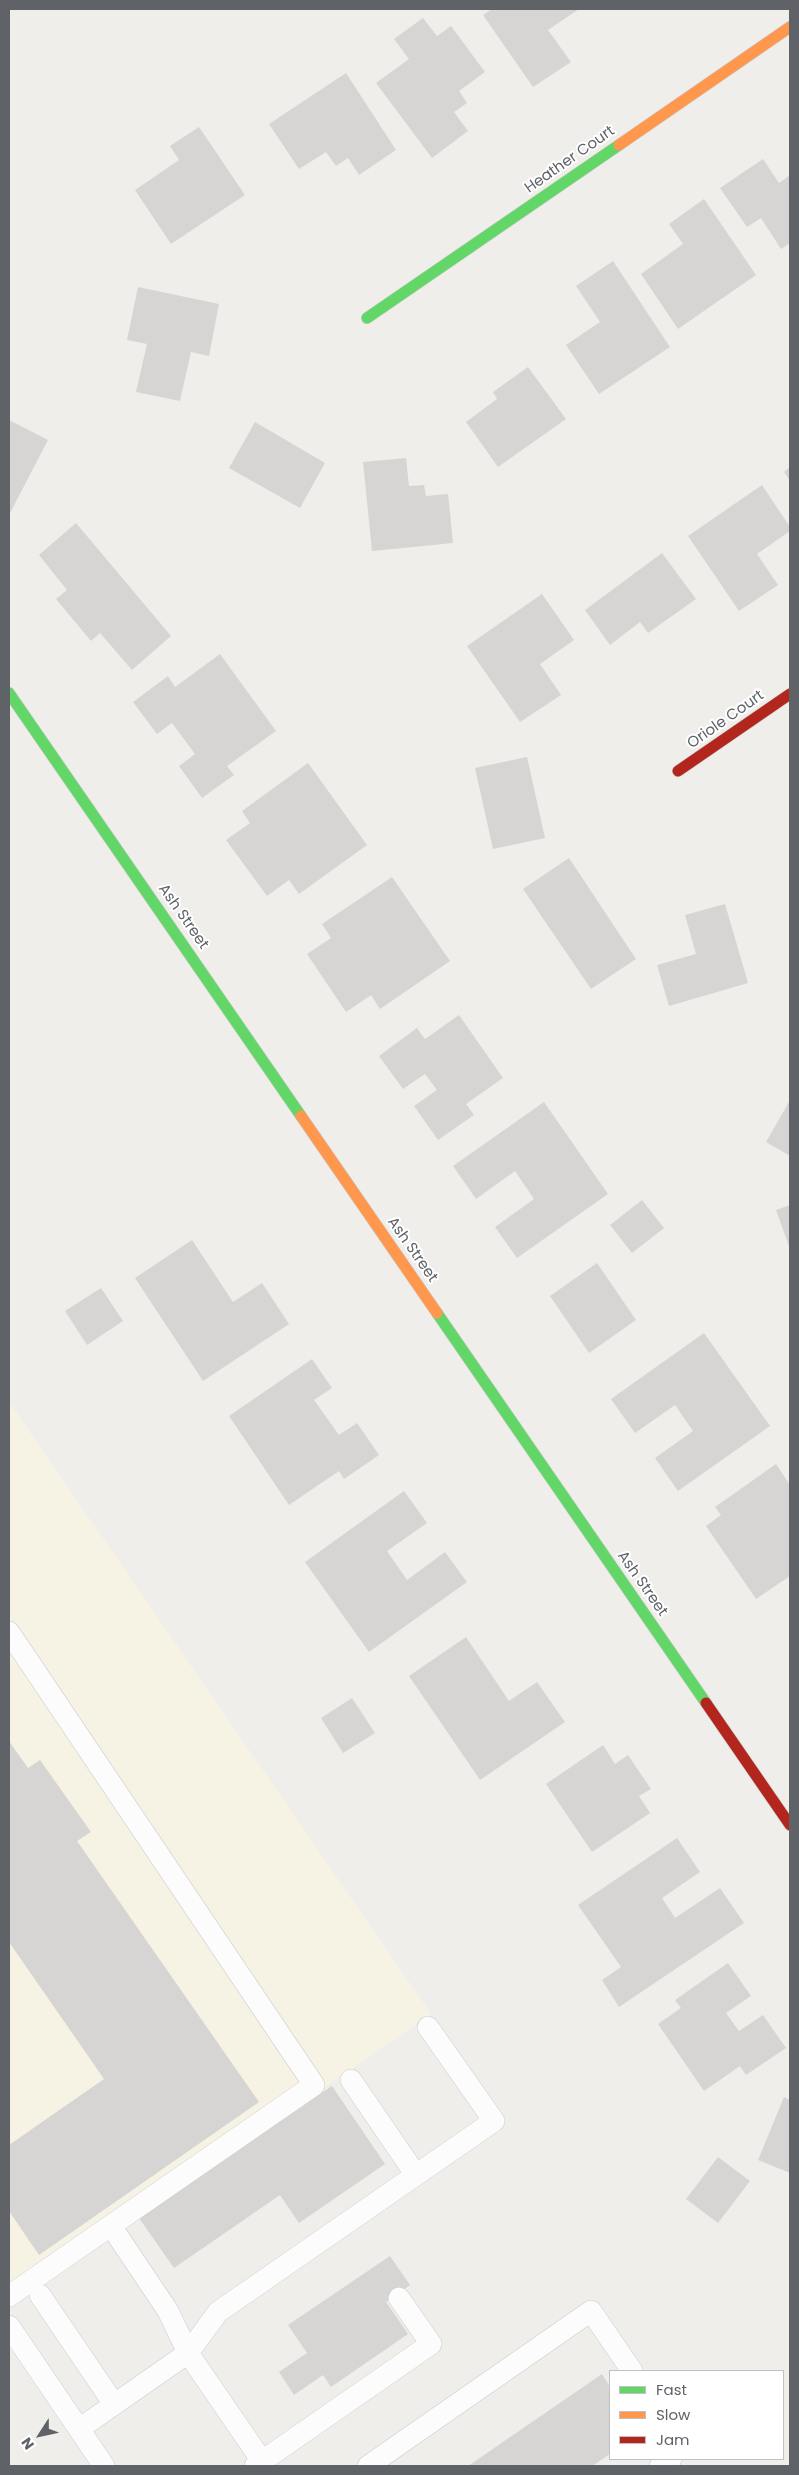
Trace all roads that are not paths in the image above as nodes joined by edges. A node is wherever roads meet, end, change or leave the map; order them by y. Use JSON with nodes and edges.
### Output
{"nodes":[{"id":1,"x":790,"y":27,"type":"edge"},
{"id":2,"x":367,"y":318,"type":"dead end"},
{"id":3,"x":9,"y":693,"type":"edge"},
{"id":4,"x":790,"y":694,"type":"edge"},
{"id":5,"x":678,"y":771,"type":"dead end"},
{"id":6,"x":9,"y":1632,"type":"edge"},
{"id":7,"x":790,"y":1825,"type":"edge"},
{"id":8,"x":428,"y":2028,"type":"dead end"},
{"id":9,"x":351,"y":2080,"type":"dead end"},
{"id":10,"x":416,"y":2176,"type":"junction"},
{"id":11,"x":111,"y":2226,"type":"junction"},
{"id":12,"x":40,"y":2295,"type":"dead end"},
{"id":13,"x":9,"y":2296,"type":"edge"},
{"id":14,"x":399,"y":2298,"type":"dead end"},
{"id":15,"x":9,"y":2326,"type":"edge"},
{"id":16,"x":188,"y":2353,"type":"junction"},
{"id":17,"x":631,"y":2370,"type":"edge"},
{"id":18,"x":114,"y":2404,"type":"junction"},
{"id":19,"x":79,"y":2429,"type":"junction"},
{"id":20,"x":258,"y":2464,"type":"edge"},
{"id":21,"x":104,"y":2466,"type":"edge"},
{"id":22,"x":368,"y":2466,"type":"edge"}],
"edges":[{"from":1,"to":2,"type":"street","name":"Heather Court"},
{"from":3,"to":7,"type":"street","name":"Ash Street"},
{"from":4,"to":5,"type":"street","name":"Oriole Court"},
{"from":6,"to":11,"type":"lane"},
{"from":8,"to":10,"type":"lane"},
{"from":9,"to":10,"type":"lane"},
{"from":10,"to":16,"type":"lane"},
{"from":11,"to":13,"type":"lane"},
{"from":11,"to":16,"type":"lane"},
{"from":12,"to":18,"type":"lane"},
{"from":14,"to":20,"type":"lane"},
{"from":15,"to":19,"type":"lane"},
{"from":16,"to":18,"type":"lane"},
{"from":16,"to":20,"type":"lane"},
{"from":17,"to":22,"type":"lane"},
{"from":18,"to":19,"type":"lane"},
{"from":19,"to":21,"type":"lane"}]}
